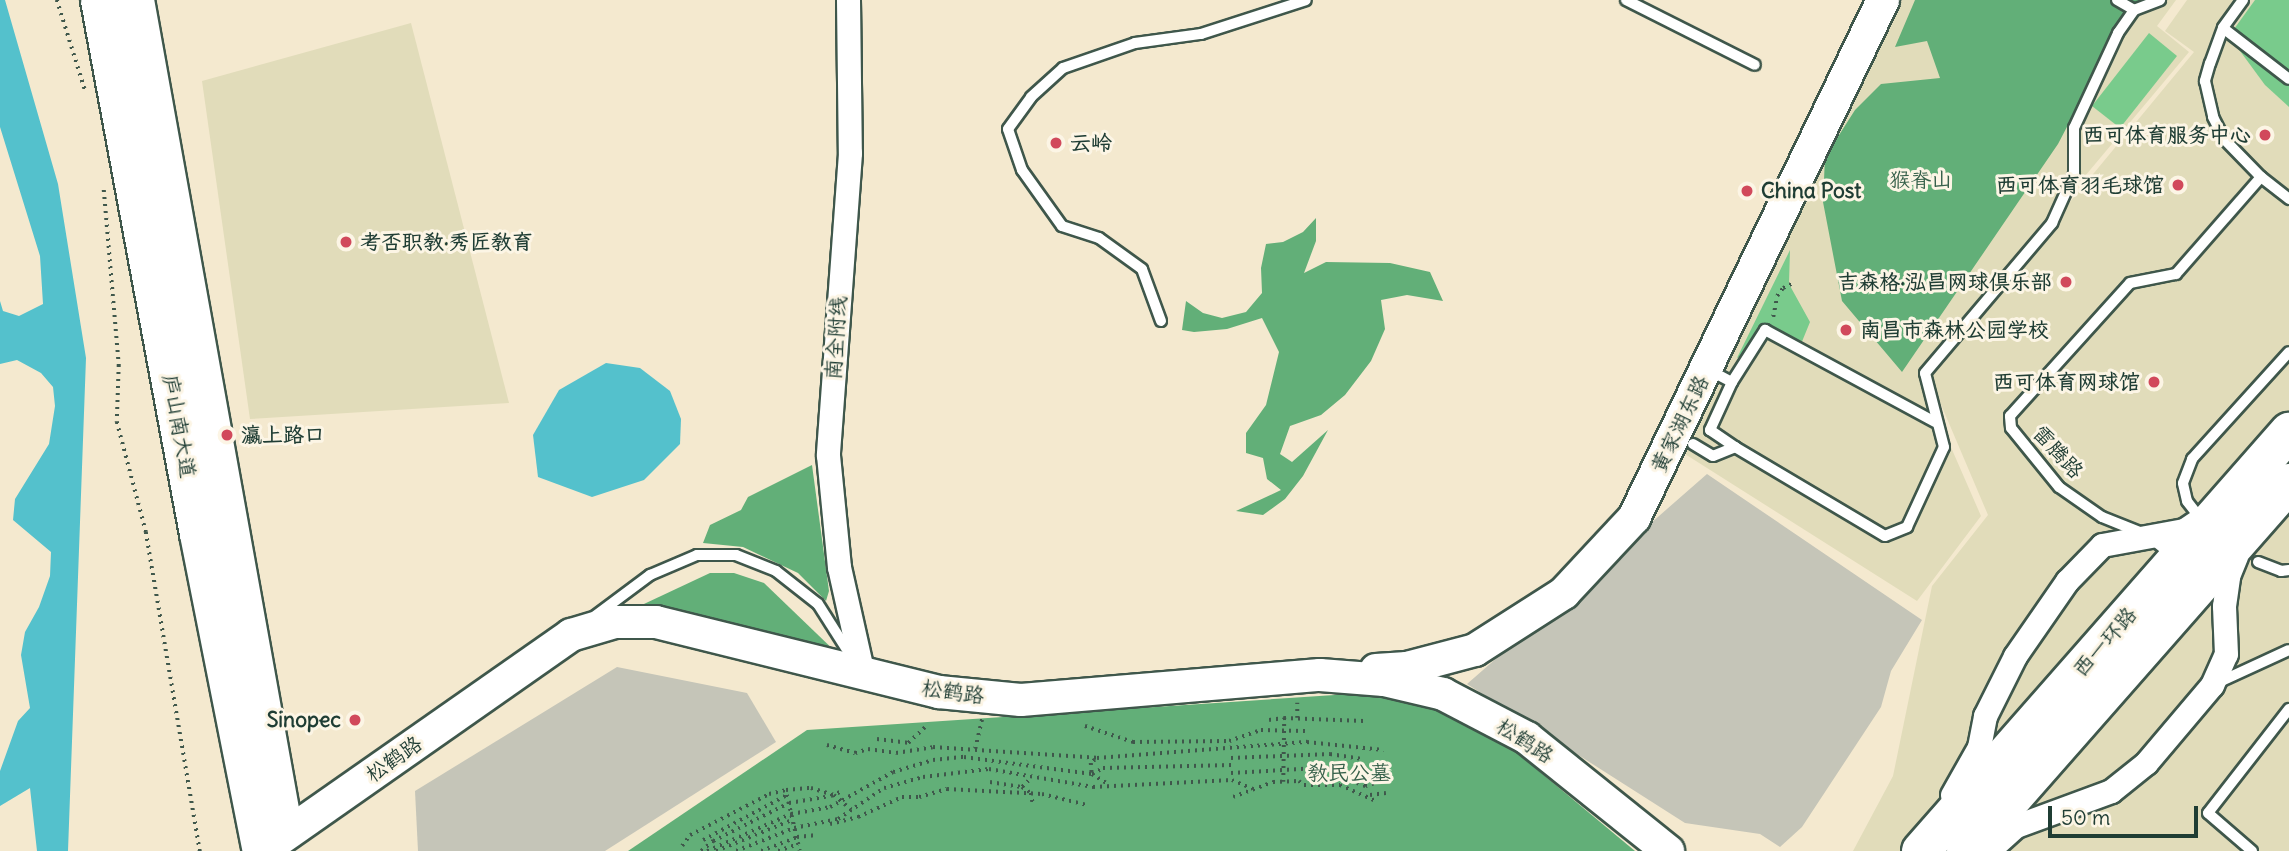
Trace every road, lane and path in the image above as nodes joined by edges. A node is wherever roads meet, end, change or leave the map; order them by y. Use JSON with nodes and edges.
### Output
{"nodes":[{"id":1,"x":57,"y":0,"type":"edge"},
{"id":2,"x":100,"y":0,"type":"edge"},
{"id":3,"x":135,"y":0,"type":"edge"},
{"id":4,"x":848,"y":0,"type":"edge"},
{"id":5,"x":1306,"y":0,"type":"edge"},
{"id":6,"x":1626,"y":0,"type":"edge"},
{"id":7,"x":1883,"y":0,"type":"edge"},
{"id":8,"x":2117,"y":0,"type":"edge"},
{"id":9,"x":2160,"y":0,"type":"edge"},
{"id":10,"x":2242,"y":0,"type":"edge"},
{"id":11,"x":2134,"y":9,"type":"junction"},
{"id":12,"x":2223,"y":28,"type":"junction"},
{"id":13,"x":1755,"y":65,"type":"dead end"},
{"id":14,"x":2289,"y":79,"type":"edge"},
{"id":15,"x":89,"y":101,"type":"dead end"},
{"id":16,"x":2262,"y":177,"type":"junction"},
{"id":17,"x":103,"y":179,"type":"dead end"},
{"id":18,"x":2289,"y":199,"type":"edge"},
{"id":19,"x":1793,"y":283,"type":"dead end"},
{"id":20,"x":1161,"y":321,"type":"dead end"},
{"id":21,"x":1765,"y":330,"type":"junction"},
{"id":22,"x":2289,"y":352,"type":"edge"},
{"id":23,"x":1719,"y":375,"type":"junction"},
{"id":24,"x":1935,"y":422,"type":"junction"},
{"id":25,"x":2289,"y":432,"type":"edge"},
{"id":26,"x":1693,"y":444,"type":"dead end"},
{"id":27,"x":1735,"y":447,"type":"junction"},
{"id":28,"x":2289,"y":483,"type":"edge"},
{"id":29,"x":2233,"y":526,"type":"junction"},
{"id":30,"x":2147,"y":535,"type":"junction"},
{"id":31,"x":2177,"y":559,"type":"junction"},
{"id":32,"x":2289,"y":570,"type":"edge"},
{"id":33,"x":571,"y":635,"type":"junction"},
{"id":34,"x":2289,"y":650,"type":"edge"},
{"id":35,"x":863,"y":674,"type":"junction"},
{"id":36,"x":1320,"y":675,"type":"junction"},
{"id":37,"x":2212,"y":685,"type":"junction"},
{"id":38,"x":2289,"y":709,"type":"edge"},
{"id":39,"x":1284,"y":718,"type":"junction"},
{"id":40,"x":1269,"y":720,"type":"dead end"},
{"id":41,"x":1364,"y":721,"type":"dead end"},
{"id":42,"x":926,"y":726,"type":"dead end"},
{"id":43,"x":1085,"y":726,"type":"dead end"},
{"id":44,"x":1305,"y":731,"type":"dead end"},
{"id":45,"x":1285,"y":732,"type":"junction"},
{"id":46,"x":877,"y":739,"type":"dead end"},
{"id":47,"x":908,"y":743,"type":"junction"},
{"id":48,"x":1285,"y":743,"type":"junction"},
{"id":49,"x":827,"y":746,"type":"dead end"},
{"id":50,"x":918,"y":748,"type":"junction"},
{"id":51,"x":1384,"y":750,"type":"dead end"},
{"id":52,"x":1285,"y":756,"type":"junction"},
{"id":53,"x":1097,"y":758,"type":"junction"},
{"id":54,"x":1231,"y":758,"type":"dead end"},
{"id":55,"x":1361,"y":759,"type":"dead end"},
{"id":56,"x":1232,"y":765,"type":"dead end"},
{"id":57,"x":1283,"y":770,"type":"junction"},
{"id":58,"x":1231,"y":773,"type":"dead end"},
{"id":59,"x":1093,"y":774,"type":"junction"},
{"id":60,"x":1351,"y":774,"type":"junction"},
{"id":61,"x":1032,"y":777,"type":"junction"},
{"id":62,"x":990,"y":782,"type":"dead end"},
{"id":63,"x":1283,"y":782,"type":"junction"},
{"id":64,"x":1109,"y":785,"type":"junction"},
{"id":65,"x":1022,"y":787,"type":"junction"},
{"id":66,"x":1252,"y":789,"type":"junction"},
{"id":67,"x":786,"y":792,"type":"junction"},
{"id":68,"x":839,"y":792,"type":"dead end"},
{"id":69,"x":1031,"y":793,"type":"junction"},
{"id":70,"x":1387,"y":793,"type":"dead end"},
{"id":71,"x":834,"y":794,"type":"junction"},
{"id":72,"x":1368,"y":795,"type":"junction"},
{"id":73,"x":1233,"y":797,"type":"dead end"},
{"id":74,"x":842,"y":800,"type":"junction"},
{"id":75,"x":1376,"y":801,"type":"dead end"},
{"id":76,"x":789,"y":803,"type":"junction"},
{"id":77,"x":1033,"y":804,"type":"dead end"},
{"id":78,"x":1087,"y":805,"type":"dead end"},
{"id":79,"x":852,"y":810,"type":"junction"},
{"id":80,"x":791,"y":814,"type":"junction"},
{"id":81,"x":792,"y":820,"type":"junction"},
{"id":82,"x":830,"y":824,"type":"dead end"},
{"id":83,"x":794,"y":828,"type":"junction"},
{"id":84,"x":817,"y":835,"type":"dead end"},
{"id":85,"x":797,"y":837,"type":"junction"},
{"id":86,"x":703,"y":840,"type":"dead end"},
{"id":87,"x":798,"y":844,"type":"junction"},
{"id":88,"x":682,"y":846,"type":"dead end"},
{"id":89,"x":274,"y":847,"type":"edge"},
{"id":90,"x":200,"y":851,"type":"edge"},
{"id":91,"x":701,"y":851,"type":"edge"},
{"id":92,"x":707,"y":851,"type":"edge"},
{"id":93,"x":716,"y":851,"type":"edge"},
{"id":94,"x":736,"y":851,"type":"edge"},
{"id":95,"x":761,"y":851,"type":"edge"},
{"id":96,"x":778,"y":851,"type":"edge"},
{"id":97,"x":800,"y":851,"type":"edge"},
{"id":98,"x":1668,"y":851,"type":"edge"},
{"id":99,"x":1918,"y":851,"type":"edge"},
{"id":100,"x":1966,"y":851,"type":"edge"},
{"id":101,"x":1988,"y":851,"type":"edge"},
{"id":102,"x":2252,"y":851,"type":"edge"}],
"edges":[{"from":1,"to":15,"type":"path"},
{"from":2,"to":89,"type":"highway","name":"庐山南大道"},
{"from":3,"to":89,"type":"highway","name":"庐山南大道"},
{"from":4,"to":35,"type":"street","name":"南全附线"},
{"from":5,"to":20,"type":"lane"},
{"from":6,"to":13,"type":"lane"},
{"from":7,"to":23,"type":"main road","name":"黄家湖东路"},
{"from":8,"to":11,"type":"lane"},
{"from":9,"to":11,"type":"lane"},
{"from":10,"to":12,"type":"lane"},
{"from":11,"to":24,"type":"lane"},
{"from":12,"to":14,"type":"lane"},
{"from":12,"to":16,"type":"lane"},
{"from":16,"to":18,"type":"lane"},
{"from":16,"to":30,"type":"lane","name":"雷腾路"},
{"from":17,"to":90,"type":"path"},
{"from":19,"to":21,"type":"path"},
{"from":21,"to":23,"type":"lane"},
{"from":21,"to":24,"type":"lane"},
{"from":22,"to":29,"type":"lane"},
{"from":23,"to":27,"type":"lane"},
{"from":23,"to":36,"type":"main road","name":"黄家湖东路"},
{"from":24,"to":27,"type":"lane"},
{"from":25,"to":29,"type":"highway","name":"西一环路"},
{"from":26,"to":27,"type":"lane"},
{"from":28,"to":29,"type":"highway","name":"西一环路"},
{"from":29,"to":30,"type":"street"},
{"from":29,"to":31,"type":"highway","name":"西一环路"},
{"from":29,"to":32,"type":"lane"},
{"from":29,"to":37,"type":"street"},
{"from":29,"to":100,"type":"highway","name":"西一环路"},
{"from":30,"to":31,"type":"lane","name":"雷腾路"},
{"from":30,"to":99,"type":"street"},
{"from":31,"to":99,"type":"highway","name":"西一环路"},
{"from":33,"to":35,"type":"main road","name":"松鹤路"},
{"from":33,"to":35,"type":"lane"},
{"from":33,"to":89,"type":"main road","name":"松鹤路"},
{"from":34,"to":37,"type":"lane"},
{"from":35,"to":36,"type":"main road","name":"松鹤路"},
{"from":36,"to":98,"type":"main road","name":"松鹤路"},
{"from":37,"to":101,"type":"street"},
{"from":38,"to":102,"type":"lane"},
{"from":39,"to":40,"type":"path"},
{"from":39,"to":41,"type":"path"},
{"from":39,"to":45,"type":"path"},
{"from":42,"to":47,"type":"path"},
{"from":43,"to":45,"type":"path"},
{"from":44,"to":45,"type":"path"},
{"from":45,"to":48,"type":"path"},
{"from":46,"to":47,"type":"path"},
{"from":47,"to":50,"type":"path"},
{"from":48,"to":51,"type":"path"},
{"from":48,"to":52,"type":"path"},
{"from":48,"to":53,"type":"path"},
{"from":49,"to":50,"type":"path"},
{"from":50,"to":53,"type":"path"},
{"from":52,"to":54,"type":"path"},
{"from":52,"to":55,"type":"path"},
{"from":52,"to":57,"type":"path"},
{"from":53,"to":59,"type":"path"},
{"from":56,"to":59,"type":"path"},
{"from":57,"to":58,"type":"path"},
{"from":57,"to":60,"type":"path"},
{"from":57,"to":63,"type":"path"},
{"from":59,"to":64,"type":"path"},
{"from":59,"to":74,"type":"path"},
{"from":60,"to":60,"type":"path"},
{"from":61,"to":64,"type":"path"},
{"from":61,"to":65,"type":"path"},
{"from":61,"to":79,"type":"path"},
{"from":62,"to":65,"type":"path"},
{"from":63,"to":66,"type":"path"},
{"from":63,"to":72,"type":"path"},
{"from":64,"to":66,"type":"path"},
{"from":65,"to":69,"type":"path"},
{"from":66,"to":73,"type":"path"},
{"from":67,"to":71,"type":"path"},
{"from":67,"to":76,"type":"path"},
{"from":67,"to":86,"type":"path"},
{"from":67,"to":88,"type":"path"},
{"from":68,"to":71,"type":"path"},
{"from":69,"to":77,"type":"path"},
{"from":69,"to":78,"type":"path"},
{"from":69,"to":82,"type":"path"},
{"from":70,"to":72,"type":"path"},
{"from":71,"to":74,"type":"path"},
{"from":71,"to":76,"type":"path"},
{"from":72,"to":75,"type":"path"},
{"from":74,"to":79,"type":"path"},
{"from":74,"to":80,"type":"path"},
{"from":76,"to":80,"type":"path"},
{"from":76,"to":91,"type":"path"},
{"from":79,"to":83,"type":"path"},
{"from":80,"to":81,"type":"path"},
{"from":80,"to":92,"type":"path"},
{"from":81,"to":83,"type":"path"},
{"from":81,"to":93,"type":"path"},
{"from":83,"to":85,"type":"path"},
{"from":83,"to":94,"type":"path"},
{"from":84,"to":85,"type":"path"},
{"from":85,"to":87,"type":"path"},
{"from":85,"to":95,"type":"path"},
{"from":87,"to":96,"type":"path"},
{"from":87,"to":97,"type":"path"}]}
